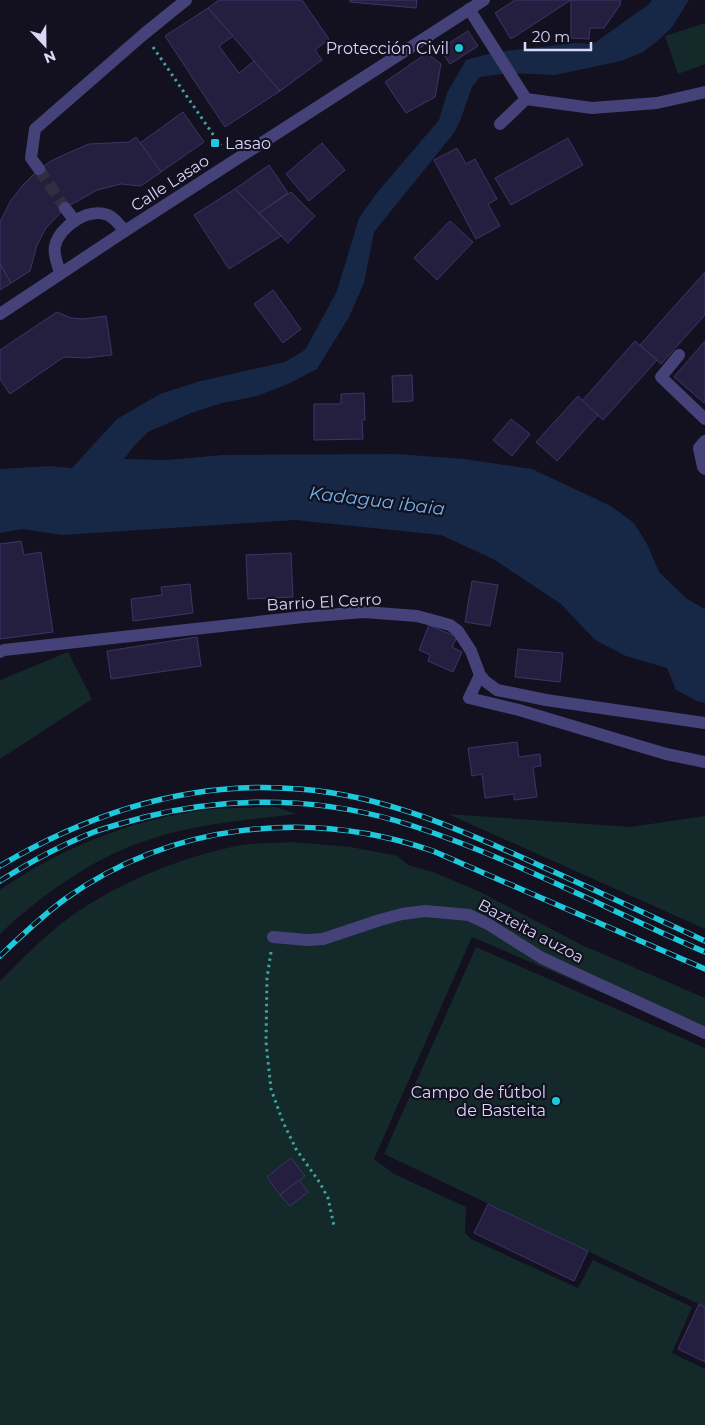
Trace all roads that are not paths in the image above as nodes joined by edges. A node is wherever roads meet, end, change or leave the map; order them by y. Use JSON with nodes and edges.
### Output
{"nodes":[{"id":1,"x":186,"y":0,"type":"edge"},
{"id":2,"x":484,"y":0,"type":"edge"},
{"id":3,"x":469,"y":9,"type":"junction"},
{"id":4,"x":705,"y":92,"type":"edge"},
{"id":5,"x":526,"y":99,"type":"junction"},
{"id":6,"x":500,"y":124,"type":"dead end"},
{"id":7,"x":39,"y":169,"type":"tunnel mouth"},
{"id":8,"x":65,"y":208,"type":"tunnel mouth"},
{"id":9,"x":75,"y":221,"type":"junction"},
{"id":10,"x":125,"y":231,"type":"junction"},
{"id":11,"x":60,"y":273,"type":"junction"},
{"id":12,"x":0,"y":314,"type":"edge"},
{"id":13,"x":679,"y":355,"type":"dead end"},
{"id":14,"x":705,"y":419,"type":"edge"},
{"id":15,"x":705,"y":441,"type":"edge"},
{"id":16,"x":705,"y":469,"type":"edge"},
{"id":17,"x":0,"y":652,"type":"edge"},
{"id":18,"x":480,"y":675,"type":"junction"},
{"id":19,"x":705,"y":723,"type":"edge"},
{"id":20,"x":705,"y":762,"type":"edge"},
{"id":21,"x":274,"y":936,"type":"road end"},
{"id":22,"x":705,"y":1033,"type":"edge"}],
"edges":[{"from":1,"to":7,"type":"street"},
{"from":2,"to":3,"type":"street","name":"Calle Lasao"},
{"from":3,"to":5,"type":"street"},
{"from":3,"to":10,"type":"street","name":"Calle Lasao"},
{"from":4,"to":5,"type":"street"},
{"from":5,"to":6,"type":"street"},
{"from":8,"to":9,"type":"street"},
{"from":9,"to":10,"type":"street"},
{"from":9,"to":11,"type":"street"},
{"from":10,"to":11,"type":"street","name":"Calle Lasao"},
{"from":11,"to":12,"type":"street","name":"Calle Lasao"},
{"from":13,"to":14,"type":"street"},
{"from":15,"to":16,"type":"street"},
{"from":17,"to":18,"type":"street","name":"Barrio El Cerro"},
{"from":18,"to":19,"type":"street"},
{"from":18,"to":20,"type":"street"},
{"from":21,"to":22,"type":"street","name":"Bazteita auzoa"}]}
